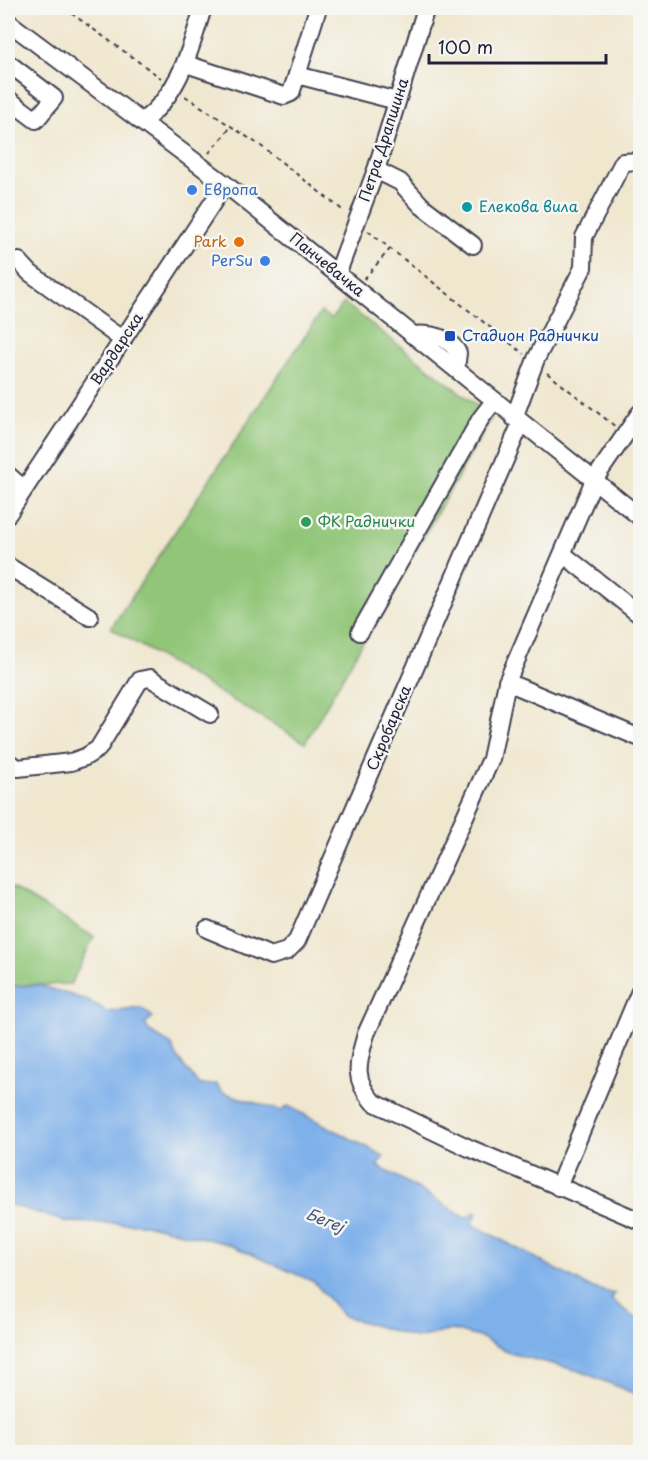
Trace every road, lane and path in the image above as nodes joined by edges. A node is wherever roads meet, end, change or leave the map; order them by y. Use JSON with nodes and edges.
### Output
{"nodes":[{"id":1,"x":64,"y":8,"type":"edge"},
{"id":2,"x":203,"y":8,"type":"edge"},
{"id":3,"x":318,"y":8,"type":"edge"},
{"id":4,"x":426,"y":8,"type":"edge"},
{"id":5,"x":8,"y":22,"type":"edge"},
{"id":6,"x":8,"y":63,"type":"edge"},
{"id":7,"x":186,"y":64,"type":"junction"},
{"id":8,"x":297,"y":75,"type":"junction"},
{"id":9,"x":174,"y":87,"type":"junction"},
{"id":10,"x":8,"y":99,"type":"edge"},
{"id":11,"x":397,"y":101,"type":"junction"},
{"id":12,"x":142,"y":121,"type":"junction"},
{"id":13,"x":230,"y":127,"type":"dead end"},
{"id":14,"x":640,"y":161,"type":"edge"},
{"id":15,"x":200,"y":165,"type":"junction"},
{"id":16,"x":376,"y":170,"type":"junction"},
{"id":17,"x":225,"y":184,"type":"junction"},
{"id":18,"x":473,"y":245,"type":"dead end"},
{"id":19,"x":390,"y":249,"type":"dead end"},
{"id":20,"x":19,"y":261,"type":"dead end"},
{"id":21,"x":338,"y":272,"type":"junction"},
{"id":22,"x":356,"y":288,"type":"junction"},
{"id":23,"x":123,"y":340,"type":"junction"},
{"id":24,"x":534,"y":363,"type":"junction"},
{"id":25,"x":494,"y":401,"type":"junction"},
{"id":26,"x":640,"y":413,"type":"edge"},
{"id":27,"x":517,"y":420,"type":"junction"},
{"id":28,"x":625,"y":434,"type":"junction"},
{"id":29,"x":8,"y":475,"type":"edge"},
{"id":30,"x":594,"y":480,"type":"junction"},
{"id":31,"x":24,"y":489,"type":"junction"},
{"id":32,"x":8,"y":514,"type":"edge"},
{"id":33,"x":640,"y":517,"type":"edge"},
{"id":34,"x":563,"y":554,"type":"junction"},
{"id":35,"x":8,"y":566,"type":"edge"},
{"id":36,"x":640,"y":615,"type":"edge"},
{"id":37,"x":90,"y":617,"type":"dead end"},
{"id":38,"x":360,"y":632,"type":"dead end"},
{"id":39,"x":507,"y":682,"type":"junction"},
{"id":40,"x":210,"y":714,"type":"dead end"},
{"id":41,"x":640,"y":738,"type":"edge"},
{"id":42,"x":8,"y":762,"type":"edge"},
{"id":43,"x":207,"y":929,"type":"dead end"},
{"id":44,"x":640,"y":991,"type":"edge"},
{"id":45,"x":558,"y":1187,"type":"junction"},
{"id":46,"x":640,"y":1221,"type":"edge"}],
"edges":[{"from":1,"to":9,"type":"path"},
{"from":2,"to":7,"type":"street"},
{"from":3,"to":8,"type":"street"},
{"from":4,"to":11,"type":"street","name":"Петра Драпшина"},
{"from":5,"to":12,"type":"street","name":"Панчевачка"},
{"from":6,"to":10,"type":"street"},
{"from":7,"to":8,"type":"street"},
{"from":7,"to":9,"type":"street"},
{"from":8,"to":11,"type":"street"},
{"from":9,"to":12,"type":"street"},
{"from":11,"to":16,"type":"street","name":"Петра Драпшина"},
{"from":12,"to":15,"type":"street","name":"Панчевачка"},
{"from":13,"to":15,"type":"path"},
{"from":14,"to":24,"type":"street"},
{"from":15,"to":17,"type":"street","name":"Панчевачка"},
{"from":16,"to":18,"type":"street"},
{"from":16,"to":21,"type":"street","name":"Петра Драпшина"},
{"from":17,"to":21,"type":"street","name":"Панчевачка"},
{"from":17,"to":23,"type":"street","name":"Вардарска"},
{"from":19,"to":22,"type":"path"},
{"from":20,"to":23,"type":"street"},
{"from":21,"to":22,"type":"street","name":"Панчевачка"},
{"from":22,"to":25,"type":"street","name":"Панчевачка"},
{"from":23,"to":31,"type":"street","name":"Вардарска"},
{"from":24,"to":27,"type":"street"},
{"from":24,"to":28,"type":"path"},
{"from":25,"to":27,"type":"street","name":"Панчевачка"},
{"from":25,"to":38,"type":"street"},
{"from":26,"to":28,"type":"street"},
{"from":27,"to":30,"type":"street","name":"Панчевачка"},
{"from":27,"to":43,"type":"street","name":"Скробарска"},
{"from":28,"to":30,"type":"street"},
{"from":29,"to":31,"type":"street"},
{"from":30,"to":33,"type":"street","name":"Панчевачка"},
{"from":30,"to":34,"type":"street"},
{"from":31,"to":32,"type":"street","name":"Вардарска"},
{"from":34,"to":36,"type":"street"},
{"from":34,"to":39,"type":"street"},
{"from":35,"to":37,"type":"street"},
{"from":39,"to":41,"type":"street"},
{"from":39,"to":45,"type":"street"},
{"from":40,"to":42,"type":"street"},
{"from":44,"to":45,"type":"street"},
{"from":45,"to":46,"type":"street"}]}
